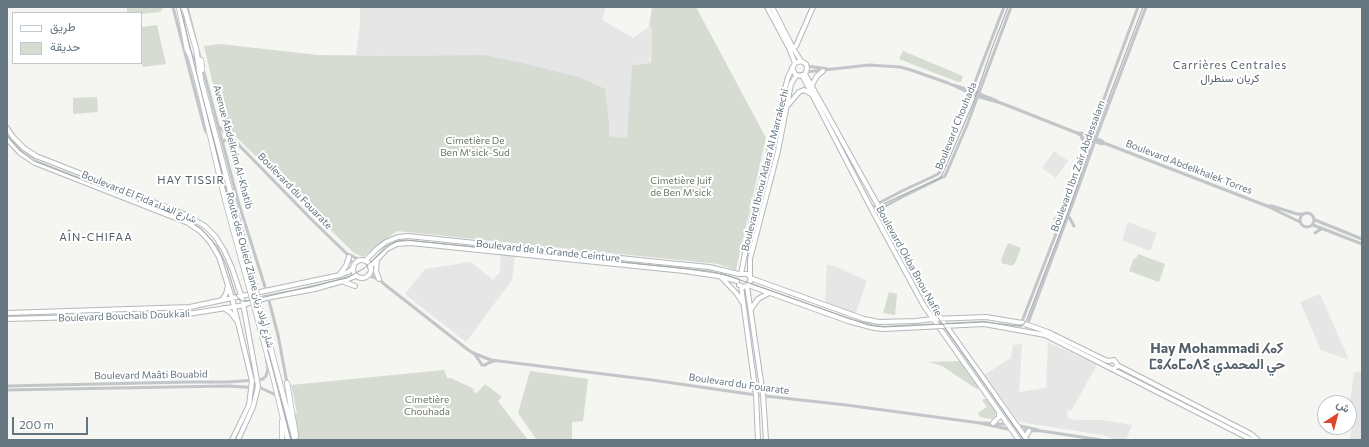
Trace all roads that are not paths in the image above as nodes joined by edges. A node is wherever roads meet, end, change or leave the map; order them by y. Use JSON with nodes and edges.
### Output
{"nodes":[{"id":1,"x":173,"y":7,"type":"edge"},
{"id":2,"x":178,"y":7,"type":"edge"},
{"id":3,"x":766,"y":7,"type":"edge"},
{"id":4,"x":772,"y":7,"type":"edge"},
{"id":5,"x":812,"y":7,"type":"edge"},
{"id":6,"x":1004,"y":7,"type":"edge"},
{"id":7,"x":1011,"y":7,"type":"edge"},
{"id":8,"x":1138,"y":7,"type":"edge"},
{"id":9,"x":1146,"y":7,"type":"edge"},
{"id":10,"x":187,"y":9,"type":"edge"},
{"id":11,"x":791,"y":48,"type":"junction"},
{"id":12,"x":201,"y":60,"type":"junction"},
{"id":13,"x":801,"y":61,"type":"junction"},
{"id":14,"x":793,"y":65,"type":"junction"},
{"id":15,"x":807,"y":66,"type":"junction"},
{"id":16,"x":830,"y":69,"type":"junction"},
{"id":17,"x":823,"y":71,"type":"junction"},
{"id":18,"x":803,"y":74,"type":"junction"},
{"id":19,"x":191,"y":75,"type":"junction"},
{"id":20,"x":197,"y":82,"type":"junction"},
{"id":21,"x":812,"y":85,"type":"junction"},
{"id":22,"x":203,"y":87,"type":"junction"},
{"id":23,"x":972,"y":92,"type":"junction"},
{"id":24,"x":812,"y":95,"type":"junction"},
{"id":25,"x":978,"y":95,"type":"junction"},
{"id":26,"x":787,"y":106,"type":"junction"},
{"id":27,"x":214,"y":112,"type":"junction"},
{"id":28,"x":212,"y":118,"type":"junction"},
{"id":29,"x":219,"y":127,"type":"junction"},
{"id":30,"x":7,"y":128,"type":"edge"},
{"id":31,"x":1077,"y":133,"type":"junction"},
{"id":32,"x":1081,"y":136,"type":"junction"},
{"id":33,"x":1089,"y":138,"type":"junction"},
{"id":34,"x":7,"y":139,"type":"edge"},
{"id":35,"x":211,"y":139,"type":"junction"},
{"id":36,"x":233,"y":139,"type":"junction"},
{"id":37,"x":1095,"y":140,"type":"junction"},
{"id":38,"x":222,"y":141,"type":"junction"},
{"id":39,"x":9,"y":144,"type":"edge"},
{"id":40,"x":1087,"y":147,"type":"junction"},
{"id":41,"x":228,"y":164,"type":"junction"},
{"id":42,"x":224,"y":170,"type":"junction"},
{"id":43,"x":877,"y":204,"type":"junction"},
{"id":44,"x":1267,"y":206,"type":"junction"},
{"id":45,"x":1065,"y":208,"type":"junction"},
{"id":46,"x":880,"y":209,"type":"junction"},
{"id":47,"x":872,"y":210,"type":"junction"},
{"id":48,"x":1304,"y":213,"type":"junction"},
{"id":49,"x":874,"y":215,"type":"junction"},
{"id":50,"x":1068,"y":215,"type":"junction"},
{"id":51,"x":1055,"y":219,"type":"dead end"},
{"id":52,"x":1315,"y":220,"type":"junction"},
{"id":53,"x":1300,"y":222,"type":"junction"},
{"id":54,"x":1313,"y":225,"type":"junction"},
{"id":55,"x":1074,"y":226,"type":"dead end"},
{"id":56,"x":1321,"y":229,"type":"junction"},
{"id":57,"x":1315,"y":232,"type":"dead end"},
{"id":58,"x":1362,"y":239,"type":"edge"},
{"id":59,"x":1362,"y":244,"type":"edge"},
{"id":60,"x":348,"y":255,"type":"junction"},
{"id":61,"x":378,"y":257,"type":"junction"},
{"id":62,"x":364,"y":261,"type":"junction"},
{"id":63,"x":354,"y":267,"type":"junction"},
{"id":64,"x":370,"y":268,"type":"junction"},
{"id":65,"x":740,"y":274,"type":"junction"},
{"id":66,"x":340,"y":275,"type":"junction"},
{"id":67,"x":368,"y":275,"type":"junction"},
{"id":68,"x":356,"y":276,"type":"junction"},
{"id":69,"x":720,"y":276,"type":"junction"},
{"id":70,"x":750,"y":277,"type":"junction"},
{"id":71,"x":379,"y":279,"type":"junction"},
{"id":72,"x":341,"y":281,"type":"junction"},
{"id":73,"x":737,"y":281,"type":"junction"},
{"id":74,"x":748,"y":285,"type":"junction"},
{"id":75,"x":228,"y":286,"type":"junction"},
{"id":76,"x":355,"y":286,"type":"dead end"},
{"id":77,"x":741,"y":286,"type":"junction"},
{"id":78,"x":266,"y":290,"type":"junction"},
{"id":79,"x":769,"y":293,"type":"junction"},
{"id":80,"x":241,"y":296,"type":"junction"},
{"id":81,"x":268,"y":297,"type":"junction"},
{"id":82,"x":232,"y":298,"type":"junction"},
{"id":83,"x":221,"y":300,"type":"junction"},
{"id":84,"x":249,"y":303,"type":"junction"},
{"id":85,"x":743,"y":303,"type":"junction"},
{"id":86,"x":243,"y":305,"type":"junction"},
{"id":87,"x":234,"y":307,"type":"junction"},
{"id":88,"x":224,"y":308,"type":"junction"},
{"id":89,"x":751,"y":309,"type":"junction"},
{"id":90,"x":7,"y":313,"type":"edge"},
{"id":91,"x":932,"y":318,"type":"junction"},
{"id":92,"x":7,"y":319,"type":"edge"},
{"id":93,"x":941,"y":319,"type":"junction"},
{"id":94,"x":239,"y":323,"type":"junction"},
{"id":95,"x":246,"y":323,"type":"junction"},
{"id":96,"x":1021,"y":323,"type":"junction"},
{"id":97,"x":1028,"y":325,"type":"junction"},
{"id":98,"x":947,"y":326,"type":"junction"},
{"id":99,"x":954,"y":326,"type":"junction"},
{"id":100,"x":938,"y":327,"type":"junction"},
{"id":101,"x":1019,"y":330,"type":"junction"},
{"id":102,"x":1025,"y":331,"type":"junction"},
{"id":103,"x":951,"y":333,"type":"junction"},
{"id":104,"x":265,"y":349,"type":"junction"},
{"id":105,"x":474,"y":353,"type":"junction"},
{"id":106,"x":483,"y":356,"type":"junction"},
{"id":107,"x":487,"y":358,"type":"junction"},
{"id":108,"x":479,"y":360,"type":"junction"},
{"id":109,"x":495,"y":360,"type":"junction"},
{"id":110,"x":1109,"y":361,"type":"junction"},
{"id":111,"x":488,"y":363,"type":"junction"},
{"id":112,"x":1108,"y":367,"type":"junction"},
{"id":113,"x":1115,"y":367,"type":"junction"},
{"id":114,"x":257,"y":380,"type":"junction"},
{"id":115,"x":252,"y":381,"type":"junction"},
{"id":116,"x":287,"y":383,"type":"joint"},
{"id":117,"x":7,"y":386,"type":"edge"},
{"id":118,"x":252,"y":387,"type":"junction"},
{"id":119,"x":258,"y":387,"type":"junction"},
{"id":120,"x":7,"y":390,"type":"edge"},
{"id":121,"x":756,"y":395,"type":"junction"},
{"id":122,"x":764,"y":395,"type":"junction"},
{"id":123,"x":278,"y":396,"type":"junction"},
{"id":124,"x":999,"y":412,"type":"junction"},
{"id":125,"x":282,"y":413,"type":"junction"},
{"id":126,"x":980,"y":423,"type":"junction"},
{"id":127,"x":993,"y":423,"type":"junction"},
{"id":128,"x":1009,"y":425,"type":"junction"},
{"id":129,"x":1016,"y":425,"type":"junction"},
{"id":130,"x":1012,"y":430,"type":"junction"},
{"id":131,"x":1020,"y":430,"type":"junction"},
{"id":132,"x":1029,"y":431,"type":"junction"},
{"id":133,"x":1042,"y":431,"type":"junction"},
{"id":134,"x":1026,"y":439,"type":"edge"},
{"id":135,"x":232,"y":440,"type":"edge"},
{"id":136,"x":238,"y":440,"type":"edge"},
{"id":137,"x":282,"y":440,"type":"edge"},
{"id":138,"x":288,"y":440,"type":"edge"},
{"id":139,"x":296,"y":440,"type":"edge"},
{"id":140,"x":758,"y":440,"type":"edge"},
{"id":141,"x":766,"y":440,"type":"edge"},
{"id":142,"x":1019,"y":440,"type":"edge"},
{"id":143,"x":1101,"y":440,"type":"edge"},
{"id":144,"x":1252,"y":440,"type":"edge"},
{"id":145,"x":1258,"y":440,"type":"edge"}],
"edges":[{"from":1,"to":19,"type":"street","name":"Avenue Abdelkrim Al-Khatib"},
{"from":2,"to":20,"type":"highway","name":"Route des Ouled Ziane شارع أولاد زيان"},
{"from":3,"to":11,"type":"main road"},
{"from":4,"to":11,"type":"main road"},
{"from":5,"to":11,"type":"main road"},
{"from":6,"to":23,"type":"street","name":"Boulevard Chouhada"},
{"from":7,"to":25,"type":"street","name":"Boulevard Chouhada"},
{"from":8,"to":33,"type":"street","name":"Boulevard Ibn Zair Abdessalam"},
{"from":9,"to":37,"type":"street","name":"Boulevard Ibn Zair Abdessalam"},
{"from":10,"to":12,"type":"street","name":"Avenue Abdelkrim Al-Khatib"},
{"from":10,"to":22,"type":"highway","name":"Route des Ouled Ziane شارع أولاد زيان"},
{"from":11,"to":13,"type":"main road"},
{"from":11,"to":14,"type":"main road"},
{"from":12,"to":22,"type":"highway"},
{"from":12,"to":27,"type":"street","name":"Avenue Abdelkrim Al-Khatib"},
{"from":13,"to":14,"type":"main road"},
{"from":13,"to":15,"type":"main road"},
{"from":14,"to":18,"type":"main road"},
{"from":14,"to":65,"type":"main road","name":"Boulevard Ibnou Adara Al Marrakechi"},
{"from":15,"to":16,"type":"street","name":"Boulevard Abdelkhalek Torres"},
{"from":15,"to":18,"type":"main road"},
{"from":16,"to":17,"type":"street","name":"Boulevard Abdelkhalek Torres"},
{"from":16,"to":23,"type":"street","name":"Boulevard Abdelkhalek Torres"},
{"from":17,"to":18,"type":"street","name":"Boulevard Abdelkhalek Torres"},
{"from":17,"to":21,"type":"main road"},
{"from":18,"to":21,"type":"main road","name":"Boulevard Okba Bnou Nafie"},
{"from":18,"to":24,"type":"main road","name":"Boulevard Okba Bnou Nafie"},
{"from":18,"to":26,"type":"main road","name":"Boulevard Ibnou Adara Al Marrakechi"},
{"from":19,"to":20,"type":"highway"},
{"from":19,"to":35,"type":"street","name":"Avenue Abdelkrim Al-Khatib"},
{"from":20,"to":35,"type":"highway","name":"Route des Ouled Ziane شارع أولاد زيان"},
{"from":21,"to":43,"type":"main road","name":"Boulevard Okba Bnou Nafie"},
{"from":22,"to":28,"type":"highway","name":"Route des Ouled Ziane شارع أولاد زيان"},
{"from":23,"to":25,"type":"street","name":"Boulevard Abdelkhalek Torres"},
{"from":23,"to":43,"type":"street","name":"Boulevard Chouhada"},
{"from":24,"to":26,"type":"main road"},
{"from":24,"to":47,"type":"main road","name":"Boulevard Okba Bnou Nafie"},
{"from":25,"to":31,"type":"street","name":"Boulevard Abdelkhalek Torres"},
{"from":25,"to":46,"type":"street","name":"Boulevard Chouhada"},
{"from":26,"to":70,"type":"main road","name":"Boulevard Ibnou Adara Al Marrakechi"},
{"from":27,"to":28,"type":"highway"},
{"from":27,"to":29,"type":"street","name":"Avenue Abdelkrim Al-Khatib"},
{"from":28,"to":42,"type":"highway","name":"Route des Ouled Ziane شارع أولاد زيان"},
{"from":29,"to":36,"type":"street","name":"Boulevard du Fouarate"},
{"from":29,"to":38,"type":"street","name":"Avenue Abdelkrim Al-Khatib"},
{"from":30,"to":80,"type":"main road","name":"Boulevard El Fida شارع الفداء"},
{"from":31,"to":32,"type":"street","name":"Boulevard Abdelkhalek Torres"},
{"from":31,"to":33,"type":"street","name":"Boulevard Abdelkhalek Torres"},
{"from":32,"to":33,"type":"street","name":"Boulevard Abdelkhalek Torres"},
{"from":32,"to":40,"type":"street"},
{"from":33,"to":37,"type":"street","name":"Boulevard Abdelkhalek Torres"},
{"from":33,"to":40,"type":"street","name":"Boulevard Ibn Zair Abdessalam"},
{"from":34,"to":39,"type":"main road","name":"Boulevard El Fida شارع الفداء"},
{"from":35,"to":104,"type":"highway","name":"Route des Ouled Ziane شارع أولاد زيان","bridge":true},
{"from":36,"to":38,"type":"street"},
{"from":36,"to":60,"type":"street","name":"Boulevard du Fouarate"},
{"from":37,"to":44,"type":"street","name":"Boulevard Abdelkhalek Torres"},
{"from":37,"to":50,"type":"street","name":"Boulevard Ibn Zair Abdessalam"},
{"from":38,"to":41,"type":"street","name":"Avenue Abdelkrim Al-Khatib"},
{"from":39,"to":75,"type":"main road","name":"Boulevard El Fida شارع الفداء"},
{"from":40,"to":45,"type":"street","name":"Boulevard Ibn Zair Abdessalam"},
{"from":41,"to":42,"type":"highway"},
{"from":41,"to":78,"type":"street","name":"Avenue Abdelkrim Al-Khatib"},
{"from":42,"to":139,"type":"highway","name":"Route des Ouled Ziane شارع أولاد زيان","bridge":true},
{"from":43,"to":46,"type":"main road","name":"Boulevard Okba Bnou Nafie"},
{"from":43,"to":47,"type":"street","name":"Boulevard Chouhada"},
{"from":44,"to":48,"type":"street","name":"Boulevard Abdelkhalek Torres"},
{"from":44,"to":53,"type":"street","name":"Boulevard Abdelkhalek Torres"},
{"from":45,"to":51,"type":"street"},
{"from":45,"to":96,"type":"street","name":"Boulevard Ibn Zair Abdessalam"},
{"from":46,"to":49,"type":"street","name":"Boulevard Chouhada"},
{"from":46,"to":93,"type":"main road","name":"Boulevard Okba Bnou Nafie"},
{"from":47,"to":49,"type":"main road","name":"Boulevard Okba Bnou Nafie"},
{"from":48,"to":52,"type":"street"},
{"from":48,"to":53,"type":"street"},
{"from":49,"to":91,"type":"main road","name":"Boulevard Okba Bnou Nafie"},
{"from":50,"to":55,"type":"street"},
{"from":50,"to":97,"type":"street","name":"Boulevard Ibn Zair Abdessalam"},
{"from":52,"to":54,"type":"street"},
{"from":52,"to":58,"type":"street"},
{"from":53,"to":54,"type":"street"},
{"from":54,"to":56,"type":"street"},
{"from":56,"to":57,"type":"street"},
{"from":56,"to":59,"type":"street"},
{"from":60,"to":62,"type":"street","name":"Boulevard du Fouarate"},
{"from":60,"to":63,"type":"street","name":"Boulevard du Fouarate"},
{"from":60,"to":66,"type":"main road"},
{"from":61,"to":64,"type":"main road","name":"Boulevard de la Grande Ceinture"},
{"from":61,"to":69,"type":"main road","name":"Boulevard de la Grande Ceinture"},
{"from":61,"to":71,"type":"main road"},
{"from":62,"to":63,"type":"main road"},
{"from":62,"to":64,"type":"main road"},
{"from":62,"to":65,"type":"main road","name":"Boulevard de la Grande Ceinture"},
{"from":63,"to":66,"type":"main road","name":"Boulevard Bouchaib Doukkali"},
{"from":63,"to":68,"type":"main road"},
{"from":64,"to":67,"type":"main road"},
{"from":64,"to":71,"type":"street","name":"Boulevard du Fouarate"},
{"from":65,"to":70,"type":"main road"},
{"from":65,"to":73,"type":"main road"},
{"from":66,"to":78,"type":"main road","name":"Boulevard Bouchaib Doukkali"},
{"from":67,"to":68,"type":"main road"},
{"from":67,"to":71,"type":"street","name":"Boulevard du Fouarate"},
{"from":68,"to":72,"type":"main road","name":"Boulevard Bouchaib Doukkali"},
{"from":69,"to":73,"type":"main road","name":"Boulevard de la Grande Ceinture"},
{"from":69,"to":85,"type":"main road"},
{"from":70,"to":74,"type":"main road"},
{"from":70,"to":91,"type":"main road"},
{"from":71,"to":105,"type":"street","name":"Boulevard du Fouarate"},
{"from":72,"to":76,"type":"main road"},
{"from":72,"to":81,"type":"main road","name":"Boulevard Bouchaib Doukkali"},
{"from":73,"to":77,"type":"main road"},
{"from":74,"to":77,"type":"main road"},
{"from":74,"to":79,"type":"main road"},
{"from":74,"to":89,"type":"main road"},
{"from":75,"to":82,"type":"main road","name":"Boulevard El Fida شارع الفداء"},
{"from":75,"to":83,"type":"main road"},
{"from":77,"to":85,"type":"main road"},
{"from":78,"to":80,"type":"main road","name":"Boulevard Bouchaib Doukkali"},
{"from":79,"to":89,"type":"main road"},
{"from":79,"to":100,"type":"main road"},
{"from":80,"to":82,"type":"main road","name":"Boulevard Bouchaib Doukkali"},
{"from":80,"to":86,"type":"main road","name":"Boulevard El Fida شارع الفداء"},
{"from":81,"to":84,"type":"main road","name":"Boulevard Bouchaib Doukkali"},
{"from":81,"to":116,"type":"street"},
{"from":82,"to":83,"type":"main road","name":"Boulevard Bouchaib Doukkali"},
{"from":82,"to":87,"type":"main road","name":"Boulevard El Fida شارع الفداء"},
{"from":83,"to":90,"type":"main road","name":"Boulevard Bouchaib Doukkali"},
{"from":84,"to":86,"type":"main road","name":"Boulevard Bouchaib Doukkali"},
{"from":84,"to":95,"type":"main road"},
{"from":85,"to":121,"type":"main road"},
{"from":86,"to":87,"type":"main road","name":"Boulevard Bouchaib Doukkali"},
{"from":86,"to":95,"type":"main road","name":"Boulevard El Fida شارع الفداء"},
{"from":87,"to":88,"type":"main road","name":"Boulevard Bouchaib Doukkali"},
{"from":87,"to":94,"type":"main road","name":"Boulevard El Fida شارع الفداء"},
{"from":88,"to":92,"type":"main road","name":"Boulevard Bouchaib Doukkali"},
{"from":88,"to":94,"type":"main road"},
{"from":89,"to":122,"type":"main road"},
{"from":91,"to":93,"type":"main road"},
{"from":91,"to":100,"type":"main road","name":"Boulevard Okba Bnou Nafie"},
{"from":93,"to":96,"type":"main road"},
{"from":93,"to":98,"type":"main road","name":"Boulevard Okba Bnou Nafie"},
{"from":94,"to":115,"type":"main road","name":"Boulevard El Fida شارع الفداء"},
{"from":95,"to":114,"type":"main road","name":"Boulevard El Fida شارع الفداء"},
{"from":96,"to":97,"type":"main road"},
{"from":96,"to":101,"type":"street","name":"Boulevard Ibn Zair Abdessalam"},
{"from":97,"to":102,"type":"street","name":"Boulevard Ibn Zair Abdessalam"},
{"from":97,"to":110,"type":"main road"},
{"from":98,"to":99,"type":"main road"},
{"from":98,"to":100,"type":"main road"},
{"from":98,"to":103,"type":"main road","name":"Boulevard Okba Bnou Nafie"},
{"from":99,"to":101,"type":"main road"},
{"from":99,"to":103,"type":"main road"},
{"from":100,"to":124,"type":"main road","name":"Boulevard Okba Bnou Nafie"},
{"from":101,"to":102,"type":"main road"},
{"from":102,"to":112,"type":"main road"},
{"from":103,"to":129,"type":"main road","name":"Boulevard Okba Bnou Nafie"},
{"from":104,"to":114,"type":"street"},
{"from":104,"to":123,"type":"highway","name":"Route des Ouled Ziane شارع أولاد زيان"},
{"from":105,"to":106,"type":"street","name":"Boulevard du Fouarate"},
{"from":105,"to":108,"type":"street","name":"Boulevard du Fouarate"},
{"from":106,"to":107,"type":"street","name":"Boulevard du Fouarate"},
{"from":106,"to":108,"type":"street"},
{"from":107,"to":109,"type":"street","name":"Boulevard du Fouarate"},
{"from":107,"to":111,"type":"street"},
{"from":108,"to":111,"type":"street"},
{"from":109,"to":111,"type":"street"},
{"from":109,"to":121,"type":"street","name":"Boulevard du Fouarate"},
{"from":110,"to":112,"type":"main road"},
{"from":110,"to":113,"type":"main road"},
{"from":112,"to":113,"type":"main road"},
{"from":113,"to":144,"type":"main road"},
{"from":113,"to":145,"type":"main road"},
{"from":114,"to":115,"type":"street","name":"Boulevard Maâti Bouabid"},
{"from":114,"to":119,"type":"main road","name":"Boulevard El Fida شارع الفداء"},
{"from":115,"to":117,"type":"street","name":"Boulevard Maâti Bouabid"},
{"from":115,"to":118,"type":"main road","name":"Boulevard El Fida شارع الفداء"},
{"from":116,"to":139,"type":"highway"},
{"from":118,"to":119,"type":"street","name":"Boulevard Maâti Bouabid"},
{"from":118,"to":120,"type":"street","name":"Boulevard Maâti Bouabid"},
{"from":118,"to":135,"type":"main road","name":"Boulevard El Fida شارع الفداء"},
{"from":119,"to":123,"type":"street","name":"Boulevard Maâti Bouabid"},
{"from":119,"to":136,"type":"main road"},
{"from":121,"to":122,"type":"street","name":"Boulevard du Fouarate"},
{"from":121,"to":140,"type":"main road"},
{"from":122,"to":126,"type":"street","name":"Boulevard du Fouarate"},
{"from":122,"to":141,"type":"main road"},
{"from":123,"to":125,"type":"highway","name":"Route des Ouled Ziane شارع أولاد زيان"},
{"from":124,"to":127,"type":"main road"},
{"from":124,"to":128,"type":"main road","name":"Boulevard Okba Bnou Nafie"},
{"from":125,"to":137,"type":"highway"},
{"from":125,"to":138,"type":"highway","name":"Route des Ouled Ziane شارع أولاد زيان"},
{"from":126,"to":127,"type":"street","name":"Boulevard du Fouarate"},
{"from":126,"to":130,"type":"street","name":"Boulevard du Fouarate"},
{"from":127,"to":128,"type":"street","name":"Boulevard du Fouarate"},
{"from":128,"to":129,"type":"street","name":"Boulevard du Fouarate"},
{"from":128,"to":130,"type":"main road","name":"Boulevard Okba Bnou Nafie"},
{"from":129,"to":131,"type":"main road","name":"Boulevard Okba Bnou Nafie"},
{"from":129,"to":133,"type":"street","name":"Boulevard du Fouarate"},
{"from":130,"to":131,"type":"street","name":"Boulevard du Fouarate"},
{"from":130,"to":142,"type":"main road","name":"Boulevard Okba Bnou Nafie"},
{"from":131,"to":132,"type":"street","name":"Boulevard du Fouarate"},
{"from":131,"to":134,"type":"main road","name":"Boulevard Okba Bnou Nafie"},
{"from":132,"to":133,"type":"street","name":"Boulevard du Fouarate"},
{"from":132,"to":134,"type":"main road"},
{"from":133,"to":143,"type":"street","name":"Boulevard du Fouarate"}]}
